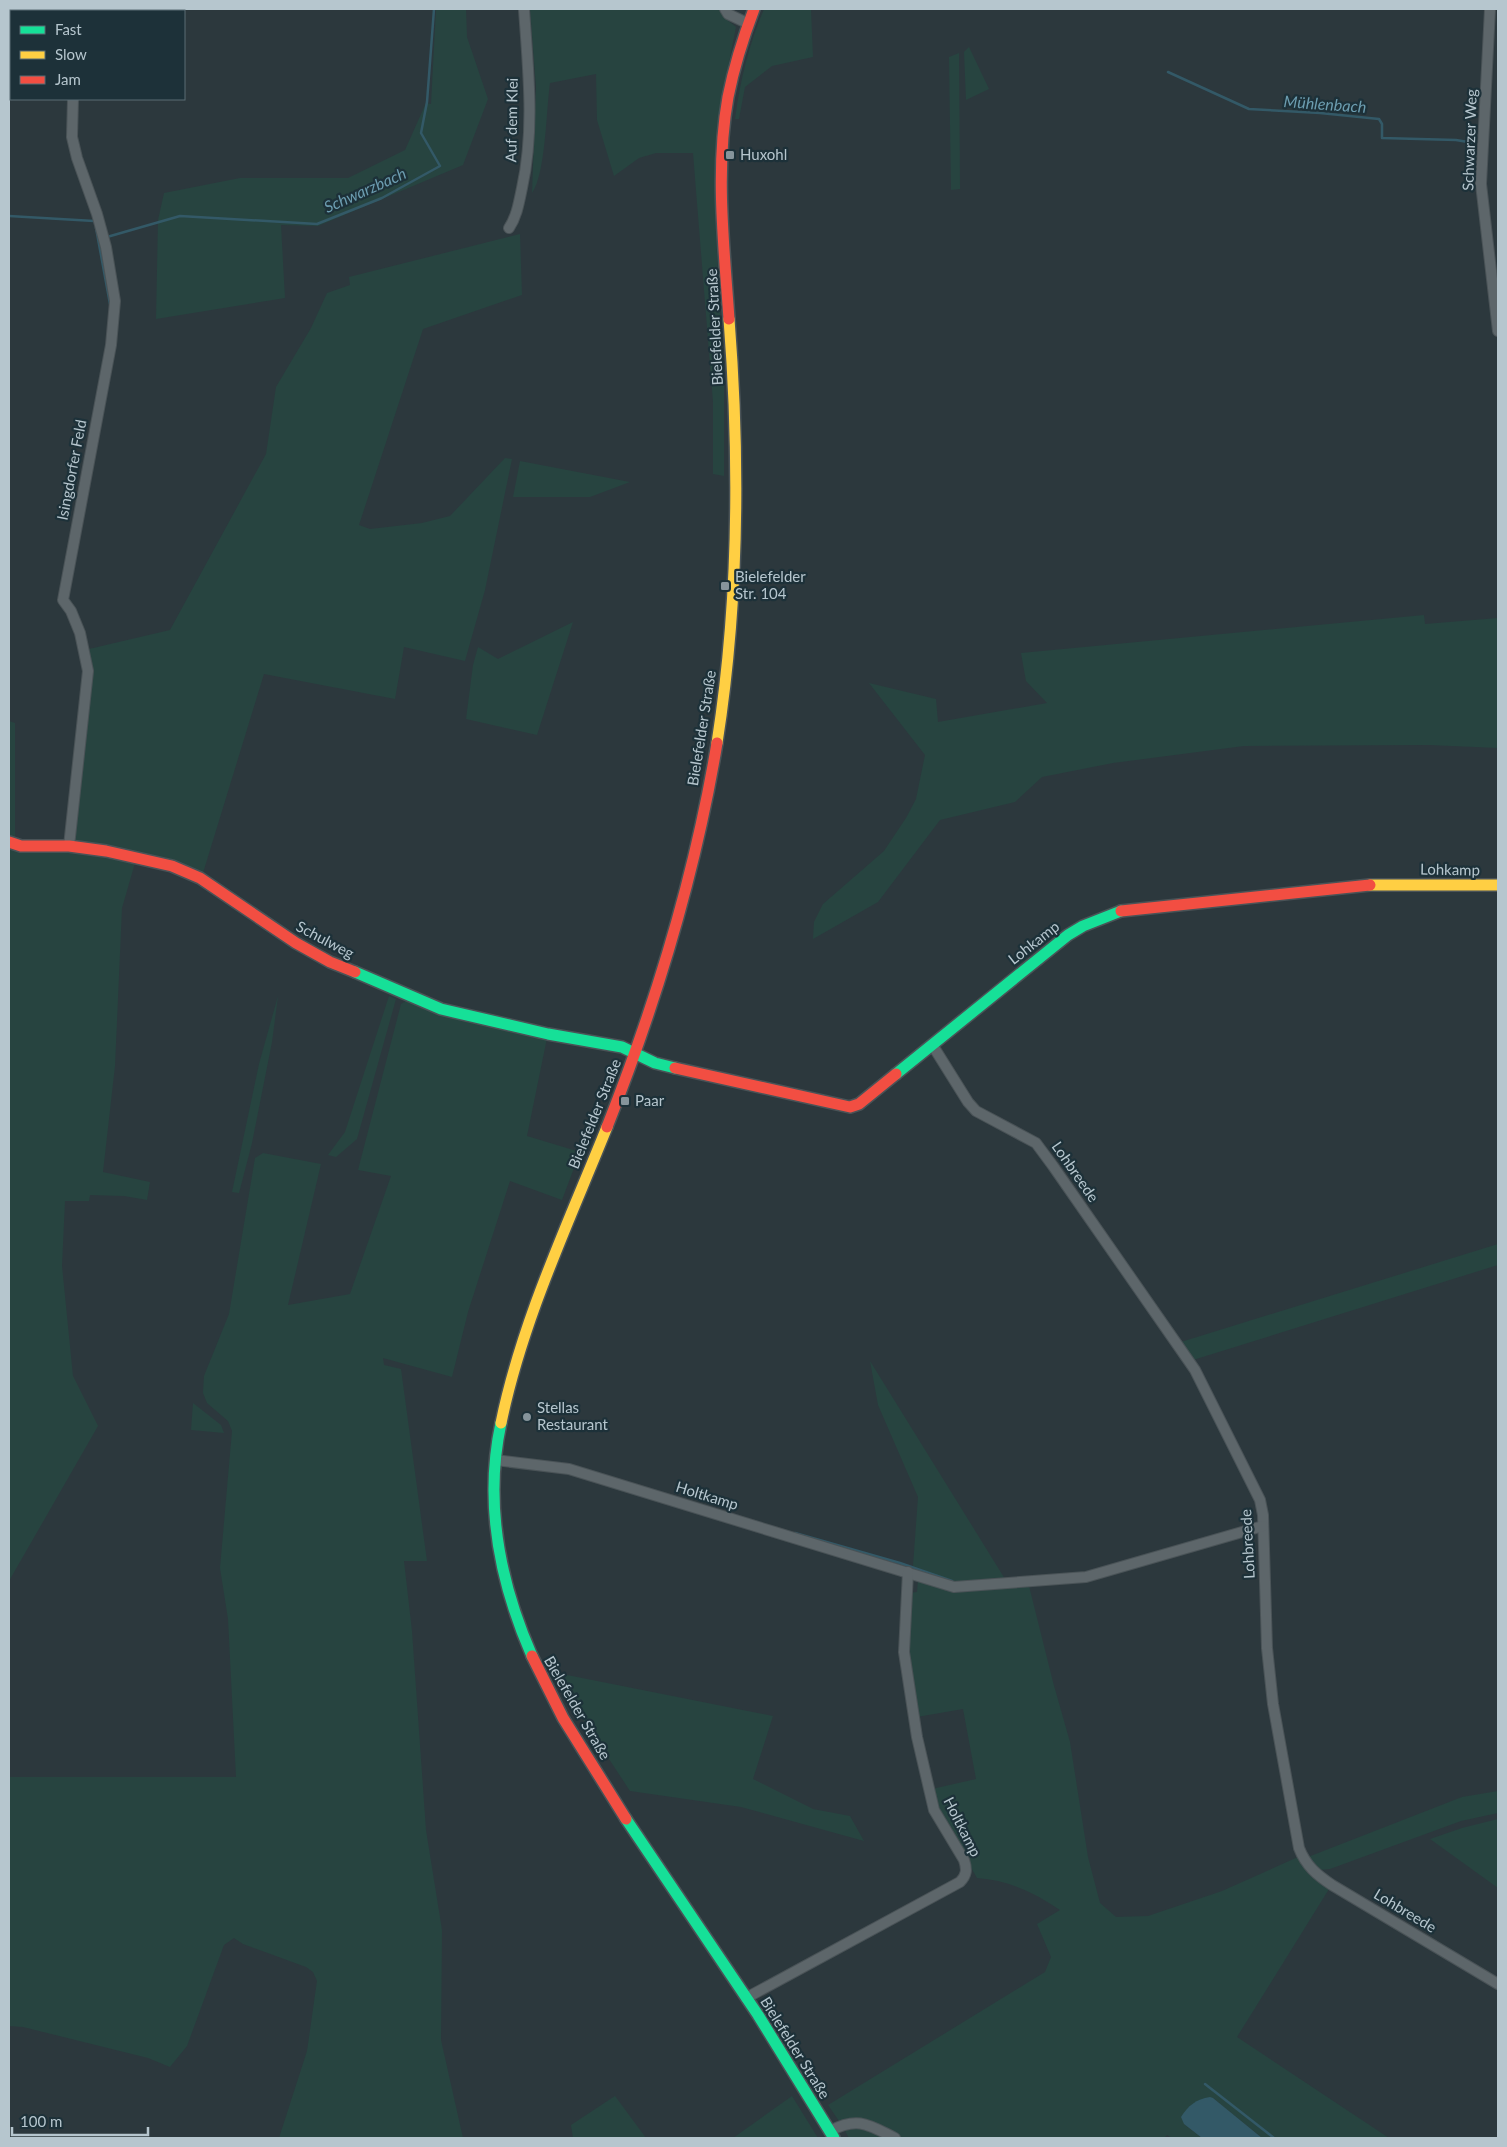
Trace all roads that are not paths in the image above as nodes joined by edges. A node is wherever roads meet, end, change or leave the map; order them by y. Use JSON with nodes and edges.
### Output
{"nodes":[{"id":1,"x":524,"y":9,"type":"edge"},
{"id":2,"x":725,"y":9,"type":"edge"},
{"id":3,"x":754,"y":9,"type":"edge"},
{"id":4,"x":1490,"y":9,"type":"edge"},
{"id":5,"x":747,"y":23,"type":"junction"},
{"id":6,"x":73,"y":100,"type":"edge"},
{"id":7,"x":509,"y":228,"type":"dead end"},
{"id":8,"x":1498,"y":331,"type":"edge"},
{"id":9,"x":9,"y":842,"type":"edge"},
{"id":10,"x":69,"y":846,"type":"junction"},
{"id":11,"x":1498,"y":885,"type":"edge"},
{"id":12,"x":933,"y":1046,"type":"junction"},
{"id":13,"x":635,"y":1054,"type":"junction"},
{"id":14,"x":495,"y":1460,"type":"junction"},
{"id":15,"x":1263,"y":1526,"type":"junction"},
{"id":16,"x":908,"y":1572,"type":"junction"},
{"id":17,"x":1498,"y":1984,"type":"edge"},
{"id":18,"x":746,"y":1998,"type":"junction"},
{"id":19,"x":832,"y":2135,"type":"edge"},
{"id":20,"x":895,"y":2138,"type":"edge"}],
"edges":[{"from":1,"to":7,"type":"street","name":"Auf dem Klei"},
{"from":2,"to":5,"type":"street"},
{"from":3,"to":5,"type":"main road","name":"Bielefelder Straße"},
{"from":4,"to":8,"type":"street","name":"Schwarzer Weg"},
{"from":5,"to":13,"type":"main road","name":"Bielefelder Straße"},
{"from":6,"to":10,"type":"street","name":"Isingdorfer Feld"},
{"from":9,"to":10,"type":"main road","name":"Schulweg"},
{"from":10,"to":13,"type":"main road","name":"Schulweg"},
{"from":11,"to":12,"type":"main road","name":"Lohkamp"},
{"from":12,"to":13,"type":"main road","name":"Lohkamp"},
{"from":12,"to":15,"type":"street","name":"Lohbreede"},
{"from":13,"to":14,"type":"main road","name":"Bielefelder Straße"},
{"from":14,"to":16,"type":"street","name":"Holtkamp"},
{"from":14,"to":18,"type":"main road","name":"Bielefelder Straße"},
{"from":15,"to":16,"type":"street","name":"Holtkamp"},
{"from":15,"to":17,"type":"street","name":"Lohbreede"},
{"from":16,"to":18,"type":"street","name":"Holtkamp"},
{"from":18,"to":19,"type":"main road","name":"Bielefelder Straße"},
{"from":19,"to":20,"type":"street"}]}
